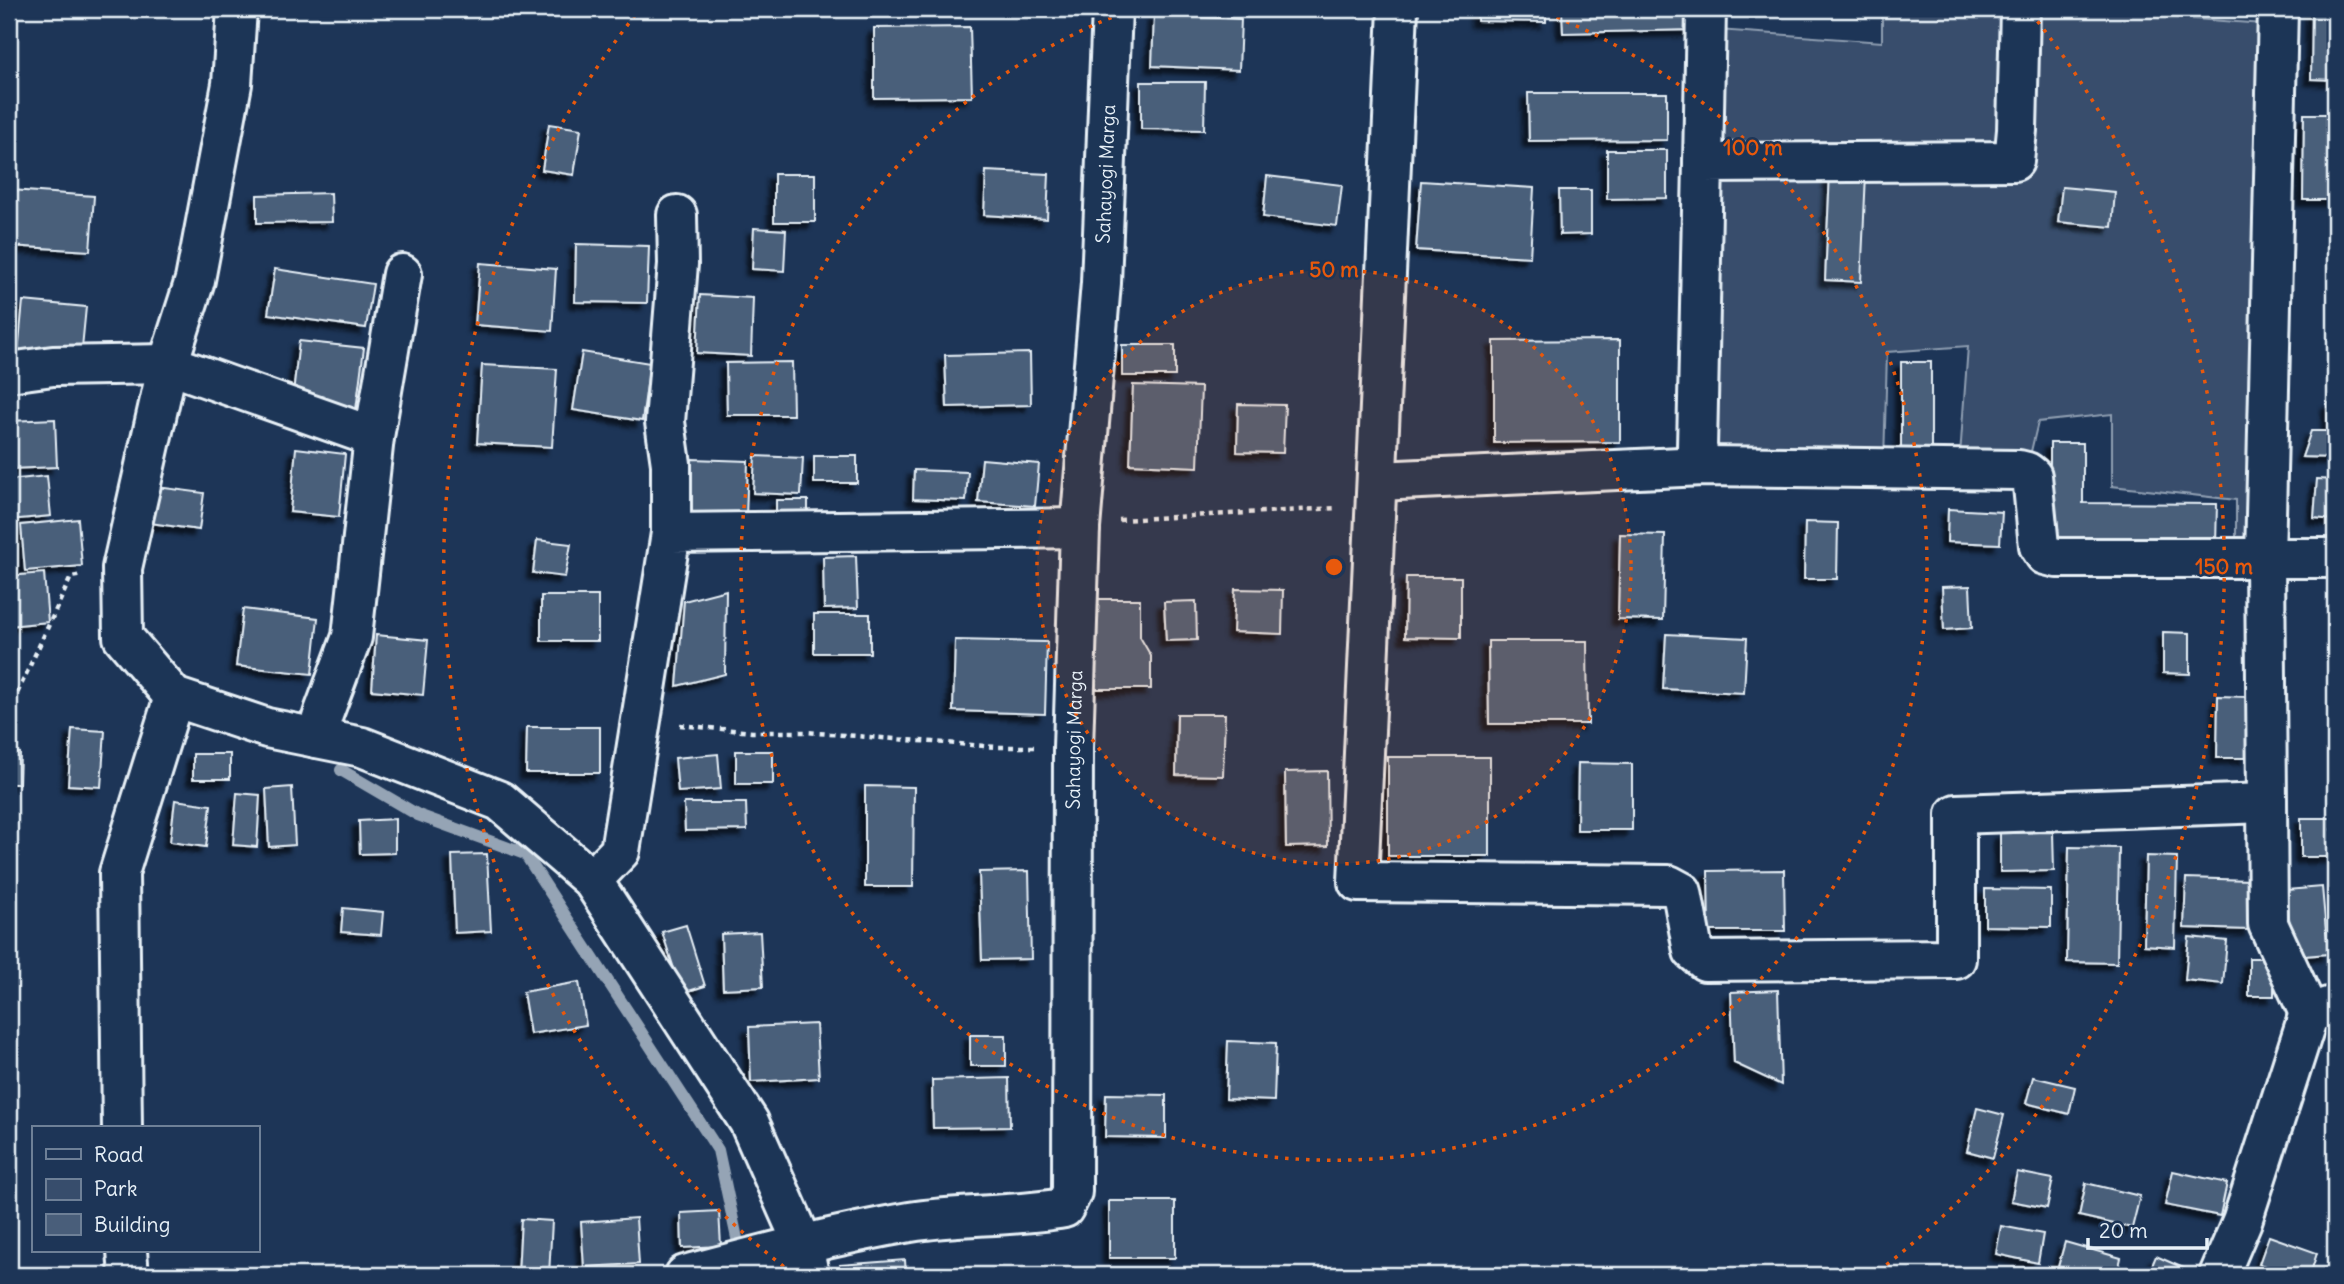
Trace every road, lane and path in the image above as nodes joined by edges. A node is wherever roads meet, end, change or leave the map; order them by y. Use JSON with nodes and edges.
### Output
{"nodes":[{"id":1,"x":237,"y":9,"type":"edge"},
{"id":2,"x":1112,"y":9,"type":"edge"},
{"id":3,"x":1398,"y":9,"type":"edge"},
{"id":4,"x":1706,"y":9,"type":"edge"},
{"id":5,"x":2020,"y":9,"type":"edge"},
{"id":6,"x":2278,"y":9,"type":"edge"},
{"id":7,"x":1703,"y":163,"type":"junction"},
{"id":8,"x":677,"y":215,"type":"dead end"},
{"id":9,"x":402,"y":274,"type":"dead end"},
{"id":10,"x":169,"y":364,"type":"junction"},
{"id":11,"x":9,"y":372,"type":"edge"},
{"id":12,"x":373,"y":437,"type":"junction"},
{"id":13,"x":1703,"y":466,"type":"junction"},
{"id":14,"x":1377,"y":493,"type":"junction"},
{"id":15,"x":1080,"y":528,"type":"junction"},
{"id":16,"x":671,"y":533,"type":"junction"},
{"id":17,"x":2265,"y":558,"type":"junction"},
{"id":18,"x":2335,"y":558,"type":"edge"},
{"id":19,"x":122,"y":568,"type":"junction"},
{"id":20,"x":174,"y":697,"type":"junction"},
{"id":21,"x":9,"y":711,"type":"edge"},
{"id":22,"x":641,"y":721,"type":"junction"},
{"id":23,"x":316,"y":738,"type":"junction"},
{"id":24,"x":1073,"y":748,"type":"junction"},
{"id":25,"x":2267,"y":803,"type":"junction"},
{"id":26,"x":592,"y":880,"type":"junction"},
{"id":27,"x":2322,"y":1009,"type":"edge"},
{"id":28,"x":122,"y":1126,"type":"edge"},
{"id":29,"x":127,"y":1252,"type":"edge"},
{"id":30,"x":806,"y":1259,"type":"edge"},
{"id":31,"x":129,"y":1275,"type":"edge"},
{"id":32,"x":685,"y":1275,"type":"edge"},
{"id":33,"x":2219,"y":1275,"type":"edge"}],
"edges":[{"from":1,"to":10,"type":"street"},
{"from":2,"to":15,"type":"street","name":"Sahayogi Marga"},
{"from":3,"to":14,"type":"street"},
{"from":4,"to":7,"type":"street"},
{"from":5,"to":7,"type":"street"},
{"from":6,"to":17,"type":"street"},
{"from":7,"to":13,"type":"street"},
{"from":8,"to":16,"type":"street"},
{"from":9,"to":12,"type":"street"},
{"from":10,"to":11,"type":"street"},
{"from":10,"to":12,"type":"street"},
{"from":10,"to":19,"type":"street"},
{"from":12,"to":23,"type":"street"},
{"from":13,"to":14,"type":"street"},
{"from":13,"to":17,"type":"street"},
{"from":14,"to":15,"type":"path"},
{"from":14,"to":25,"type":"street"},
{"from":15,"to":16,"type":"street"},
{"from":15,"to":24,"type":"street","name":"Sahayogi Marga"},
{"from":16,"to":22,"type":"street"},
{"from":17,"to":18,"type":"street"},
{"from":17,"to":25,"type":"street"},
{"from":19,"to":20,"type":"street"},
{"from":19,"to":21,"type":"path"},
{"from":20,"to":23,"type":"street"},
{"from":20,"to":28,"type":"street"},
{"from":22,"to":24,"type":"path"},
{"from":22,"to":26,"type":"street"},
{"from":23,"to":26,"type":"street"},
{"from":24,"to":30,"type":"street","name":"Sahayogi Marga"},
{"from":25,"to":27,"type":"street"},
{"from":26,"to":30,"type":"street"},
{"from":27,"to":33,"type":"street"},
{"from":29,"to":31,"type":"street"},
{"from":30,"to":32,"type":"street"}]}
